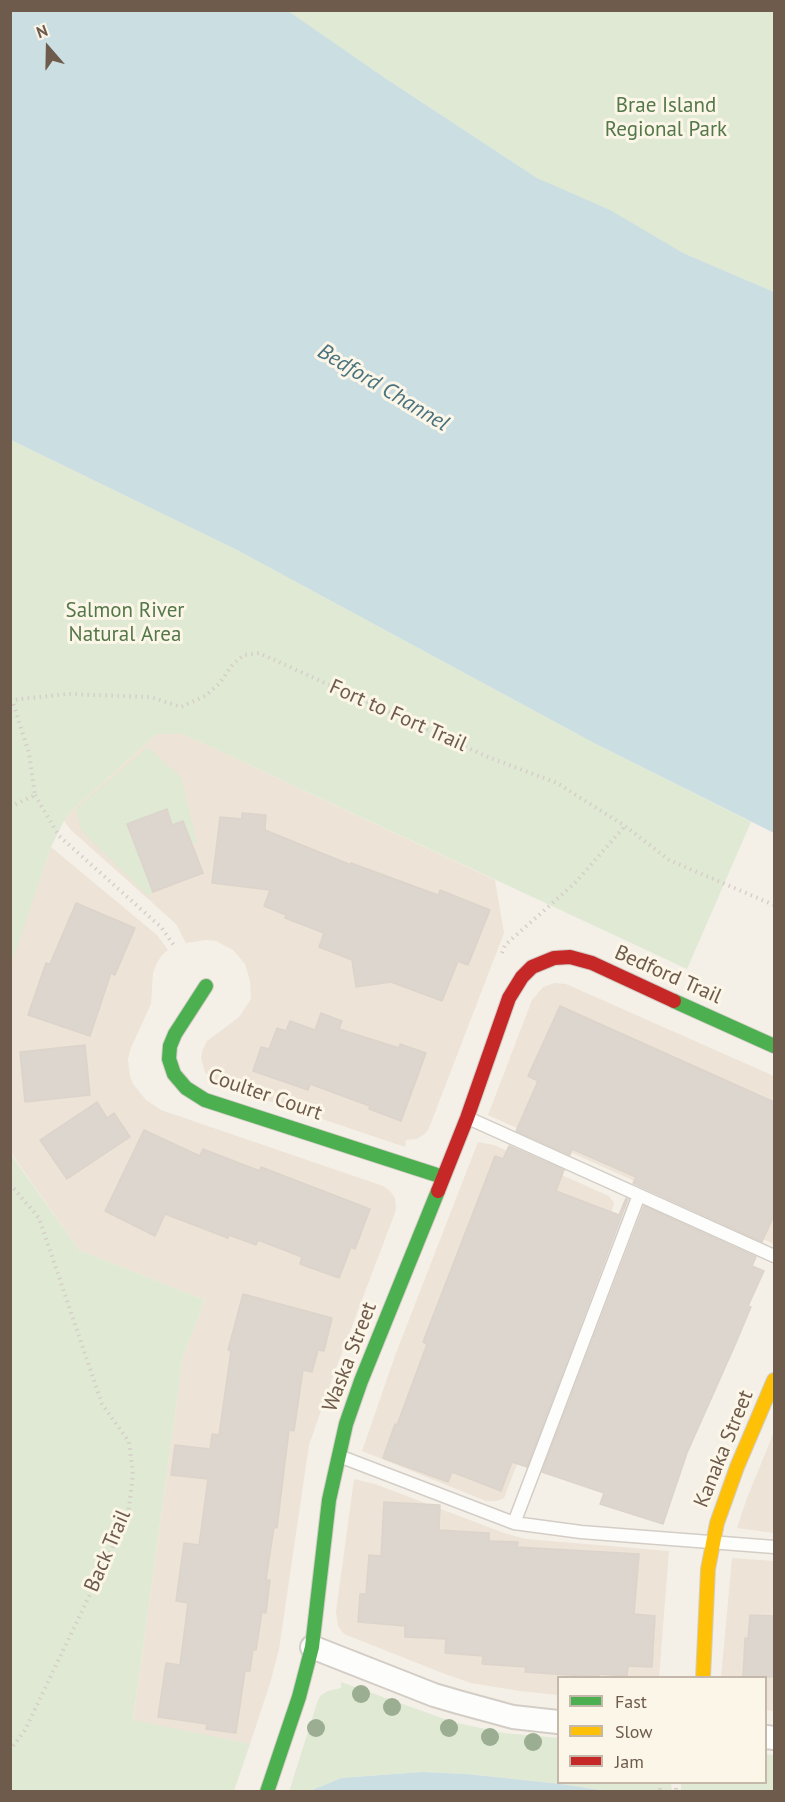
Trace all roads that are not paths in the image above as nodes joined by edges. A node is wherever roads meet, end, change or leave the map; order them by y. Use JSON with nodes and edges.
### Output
{"nodes":[{"id":1,"x":541,"y":962,"type":"joint"},
{"id":2,"x":206,"y":986,"type":"dead end"},
{"id":3,"x":774,"y":1046,"type":"edge"},
{"id":4,"x":467,"y":1118,"type":"junction"},
{"id":5,"x":443,"y":1177,"type":"junction"},
{"id":6,"x":639,"y":1195,"type":"junction"},
{"id":7,"x":774,"y":1256,"type":"edge"},
{"id":8,"x":774,"y":1380,"type":"edge"},
{"id":9,"x":338,"y":1455,"type":"junction"},
{"id":10,"x":514,"y":1523,"type":"junction"},
{"id":11,"x":714,"y":1542,"type":"junction"},
{"id":12,"x":774,"y":1547,"type":"edge"},
{"id":13,"x":312,"y":1647,"type":"junction"},
{"id":14,"x":703,"y":1676,"type":"edge"},
{"id":15,"x":557,"y":1722,"type":"edge"},
{"id":16,"x":267,"y":1791,"type":"edge"}],
"edges":[{"from":1,"to":3,"type":"street","name":"Bedford Trail"},
{"from":1,"to":4,"type":"street","name":"Waska Street"},
{"from":2,"to":5,"type":"street","name":"Coulter Court"},
{"from":4,"to":5,"type":"street","name":"Waska Street"},
{"from":4,"to":6,"type":"lane"},
{"from":5,"to":9,"type":"street","name":"Waska Street"},
{"from":6,"to":7,"type":"lane"},
{"from":6,"to":10,"type":"lane"},
{"from":8,"to":11,"type":"street","name":"Kanaka Street"},
{"from":9,"to":10,"type":"lane"},
{"from":9,"to":13,"type":"street","name":"Waska Street"},
{"from":10,"to":11,"type":"lane"},
{"from":11,"to":12,"type":"lane"},
{"from":11,"to":14,"type":"street","name":"Kanaka Street"},
{"from":13,"to":15,"type":"street"},
{"from":13,"to":16,"type":"street","name":"Waska Street"}]}
